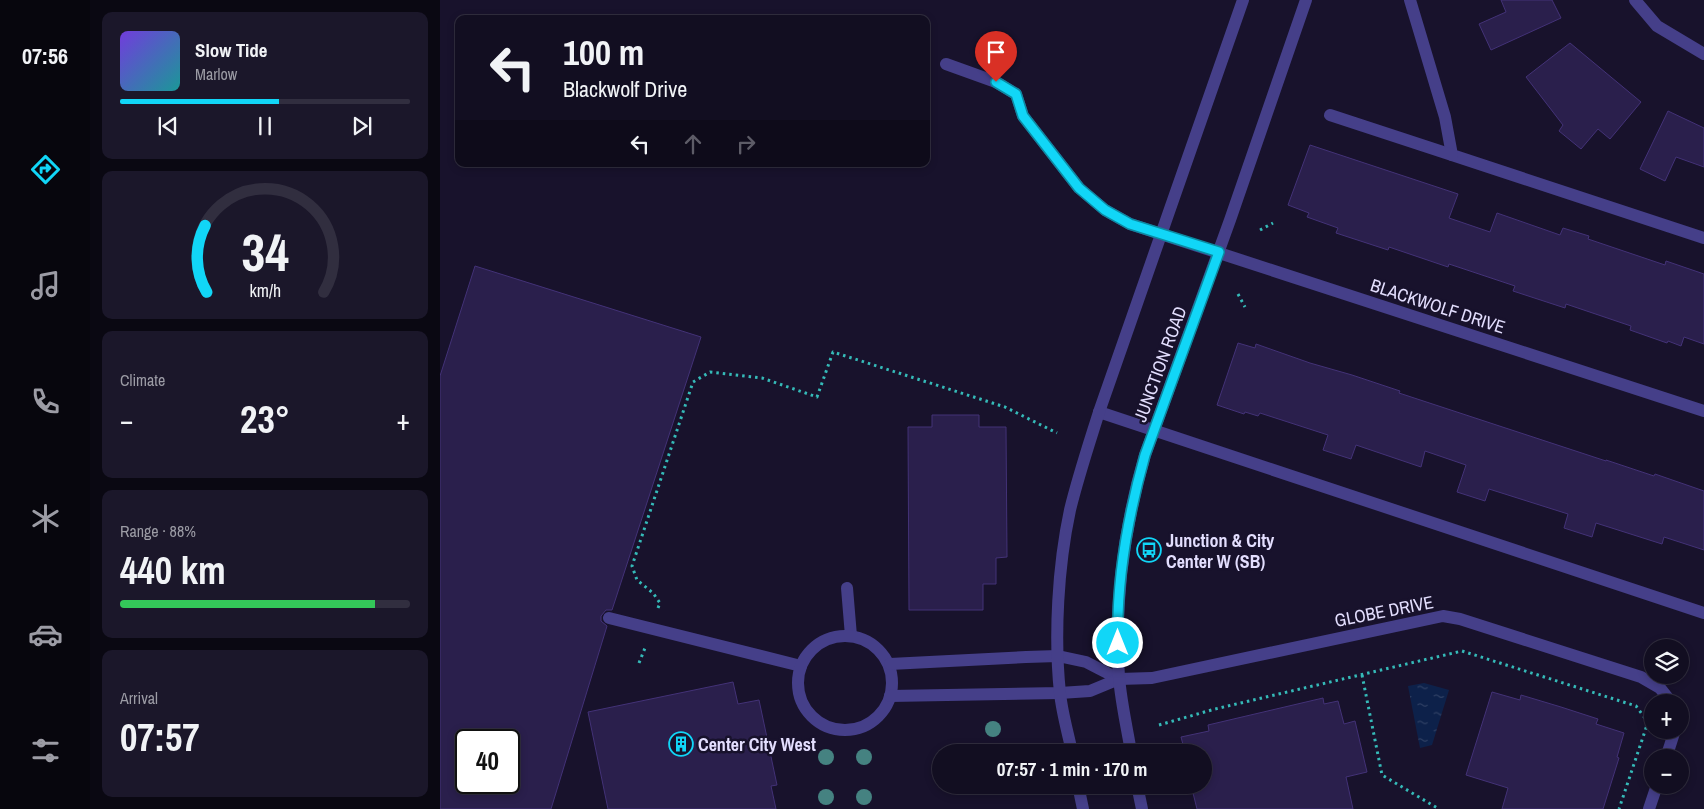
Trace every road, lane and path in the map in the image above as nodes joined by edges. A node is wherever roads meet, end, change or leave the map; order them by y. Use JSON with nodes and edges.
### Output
{"nodes":[{"id":1,"x":1243,"y":0,"type":"edge"},
{"id":2,"x":1306,"y":0,"type":"edge"},
{"id":3,"x":1410,"y":0,"type":"edge"},
{"id":4,"x":1635,"y":0,"type":"edge"},
{"id":5,"x":1704,"y":54,"type":"edge"},
{"id":6,"x":946,"y":64,"type":"dead end"},
{"id":7,"x":1330,"y":115,"type":"dead end"},
{"id":8,"x":1452,"y":155,"type":"junction"},
{"id":9,"x":1273,"y":223,"type":"dead end"},
{"id":10,"x":1260,"y":230,"type":"dead end"},
{"id":11,"x":1162,"y":234,"type":"junction"},
{"id":12,"x":1704,"y":238,"type":"edge"},
{"id":13,"x":1219,"y":252,"type":"junction"},
{"id":14,"x":1238,"y":294,"type":"dead end"},
{"id":15,"x":1245,"y":307,"type":"dead end"},
{"id":16,"x":1704,"y":411,"type":"edge"},
{"id":17,"x":1100,"y":412,"type":"junction"},
{"id":18,"x":1155,"y":430,"type":"junction"},
{"id":19,"x":1057,"y":433,"type":"dead end"},
{"id":20,"x":847,"y":588,"type":"dead end"},
{"id":21,"x":1704,"y":613,"type":"edge"},
{"id":22,"x":610,"y":618,"type":"dead end"},
{"id":23,"x":652,"y":628,"type":"junction"},
{"id":24,"x":851,"y":636,"type":"junction"},
{"id":25,"x":1058,"y":656,"type":"junction"},
{"id":26,"x":639,"y":663,"type":"dead end"},
{"id":27,"x":890,"y":664,"type":"junction"},
{"id":28,"x":801,"y":666,"type":"junction"},
{"id":29,"x":1362,"y":675,"type":"junction"},
{"id":30,"x":1119,"y":679,"type":"junction"},
{"id":31,"x":1060,"y":693,"type":"junction"},
{"id":32,"x":1665,"y":694,"type":"edge"},
{"id":33,"x":890,"y":696,"type":"junction"},
{"id":34,"x":1159,"y":726,"type":"dead end"},
{"id":35,"x":1070,"y":744,"type":"edge"},
{"id":36,"x":1130,"y":744,"type":"edge"},
{"id":37,"x":1080,"y":794,"type":"edge"},
{"id":38,"x":1139,"y":794,"type":"edge"},
{"id":39,"x":1654,"y":794,"type":"edge"},
{"id":40,"x":1083,"y":809,"type":"edge"},
{"id":41,"x":1142,"y":809,"type":"edge"},
{"id":42,"x":1439,"y":809,"type":"edge"},
{"id":43,"x":1619,"y":809,"type":"edge"},
{"id":44,"x":1649,"y":809,"type":"edge"}],
"edges":[{"from":1,"to":11,"type":"street"},
{"from":2,"to":13,"type":"street","name":"JUNCTION ROAD"},
{"from":3,"to":8,"type":"street"},
{"from":4,"to":5,"type":"street"},
{"from":6,"to":11,"type":"street","name":"BLACKWOLF DRIVE"},
{"from":7,"to":8,"type":"street"},
{"from":8,"to":12,"type":"street"},
{"from":9,"to":10,"type":"path"},
{"from":11,"to":13,"type":"street","name":"BLACKWOLF DRIVE"},
{"from":11,"to":17,"type":"street"},
{"from":13,"to":16,"type":"street","name":"BLACKWOLF DRIVE"},
{"from":13,"to":18,"type":"street","name":"JUNCTION ROAD"},
{"from":14,"to":15,"type":"path"},
{"from":17,"to":18,"type":"street"},
{"from":17,"to":25,"type":"street"},
{"from":18,"to":21,"type":"street"},
{"from":18,"to":30,"type":"street","name":"JUNCTION ROAD"},
{"from":19,"to":23,"type":"path"},
{"from":20,"to":24,"type":"street"},
{"from":22,"to":23,"type":"street"},
{"from":23,"to":26,"type":"path"},
{"from":23,"to":28,"type":"street"},
{"from":24,"to":27,"type":"street"},
{"from":24,"to":28,"type":"street"},
{"from":25,"to":27,"type":"street"},
{"from":25,"to":30,"type":"street"},
{"from":25,"to":31,"type":"street"},
{"from":27,"to":33,"type":"street"},
{"from":28,"to":33,"type":"street"},
{"from":29,"to":34,"type":"path"},
{"from":29,"to":42,"type":"path"},
{"from":29,"to":43,"type":"path"},
{"from":30,"to":31,"type":"street"},
{"from":30,"to":32,"type":"street","name":"GLOBE DRIVE"},
{"from":30,"to":36,"type":"street","name":"JUNCTION ROAD"},
{"from":31,"to":33,"type":"street"},
{"from":31,"to":35,"type":"street"},
{"from":37,"to":40,"type":"street"},
{"from":38,"to":41,"type":"street"},
{"from":39,"to":44,"type":"street"}]}
